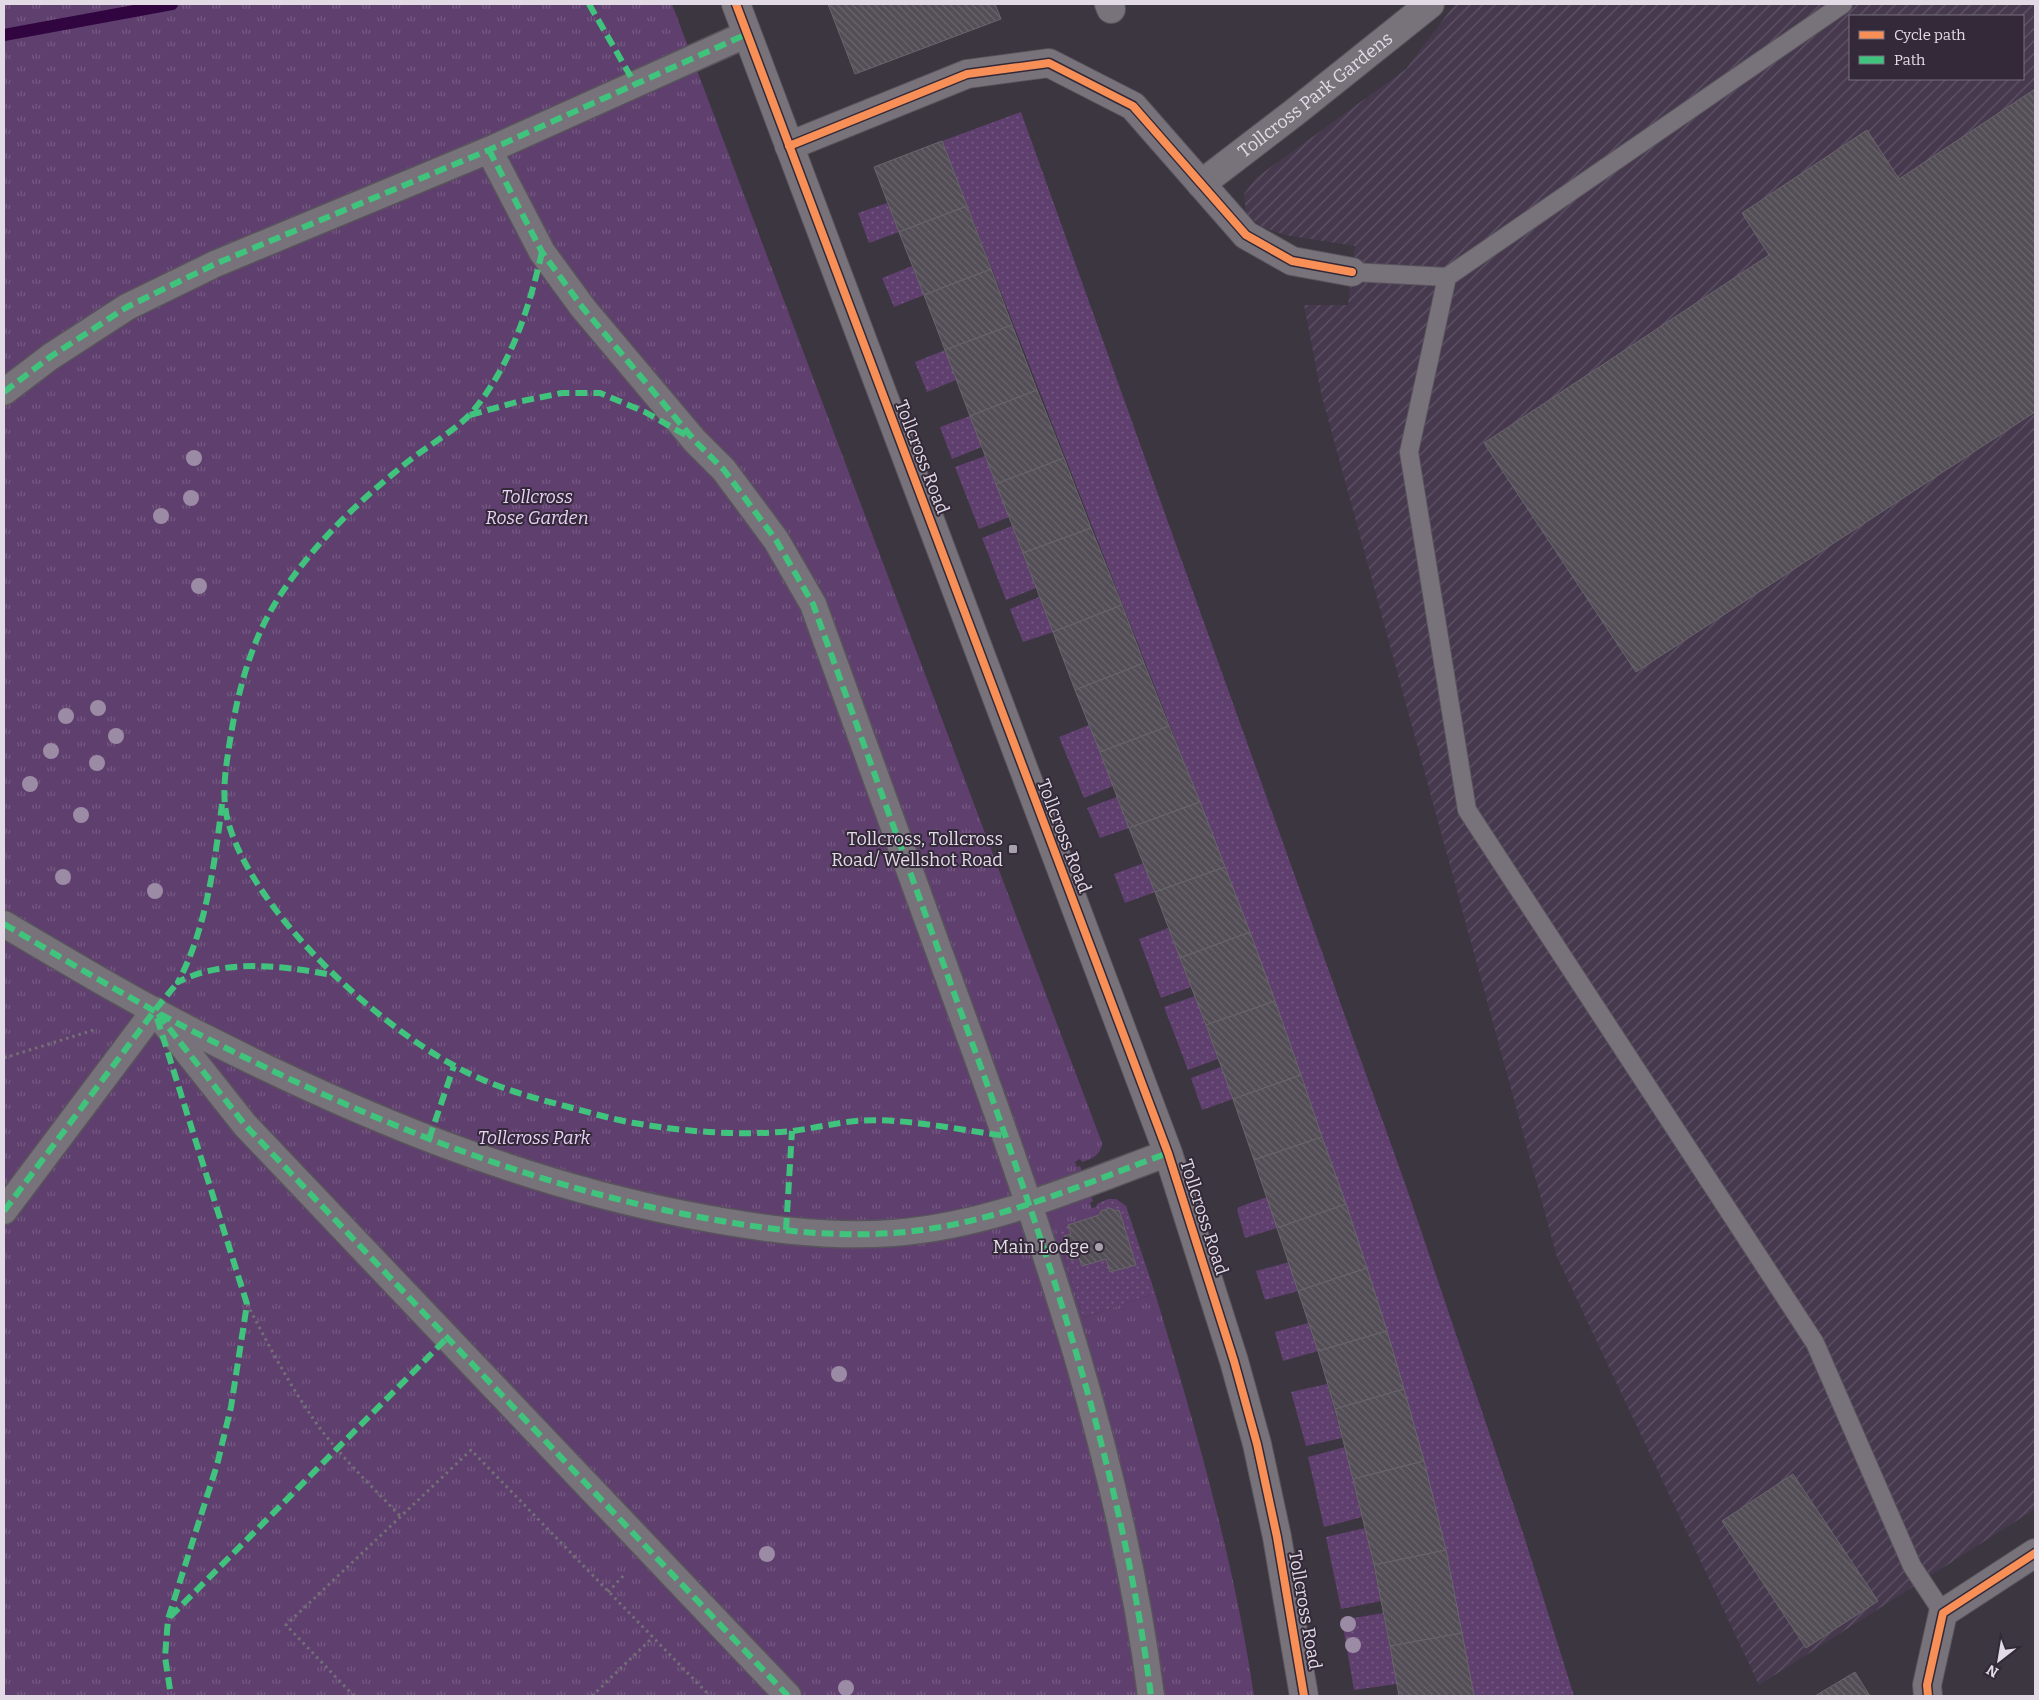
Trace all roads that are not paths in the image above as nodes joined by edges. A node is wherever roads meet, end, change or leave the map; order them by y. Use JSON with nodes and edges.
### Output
{"nodes":[{"id":1,"x":736,"y":4,"type":"edge"},
{"id":2,"x":1430,"y":4,"type":"edge"},
{"id":3,"x":1843,"y":4,"type":"edge"},
{"id":4,"x":747,"y":34,"type":"junction"},
{"id":5,"x":789,"y":146,"type":"junction"},
{"id":6,"x":489,"y":150,"type":"junction"},
{"id":7,"x":1201,"y":184,"type":"junction"},
{"id":8,"x":1352,"y":272,"type":"joint"},
{"id":9,"x":1447,"y":276,"type":"junction"},
{"id":10,"x":4,"y":392,"type":"edge"},
{"id":11,"x":4,"y":924,"type":"edge"},
{"id":12,"x":154,"y":1010,"type":"junction"},
{"id":13,"x":1168,"y":1154,"type":"junction"},
{"id":14,"x":1029,"y":1205,"type":"junction"},
{"id":15,"x":4,"y":1211,"type":"edge"},
{"id":16,"x":2035,"y":1553,"type":"edge"},
{"id":17,"x":1943,"y":1613,"type":"junction"},
{"id":18,"x":788,"y":1696,"type":"edge"},
{"id":19,"x":1151,"y":1696,"type":"edge"},
{"id":20,"x":1304,"y":1696,"type":"edge"},
{"id":21,"x":1928,"y":1696,"type":"edge"}],
"edges":[{"from":1,"to":4,"type":"street","name":"Tollcross Road"},
{"from":2,"to":7,"type":"street","name":"Tollcross Park Gardens"},
{"from":3,"to":9,"type":"lane"},
{"from":4,"to":5,"type":"street","name":"Tollcross Road"},
{"from":4,"to":6,"type":"street"},
{"from":5,"to":7,"type":"street"},
{"from":5,"to":13,"type":"street","name":"Tollcross Road"},
{"from":6,"to":10,"type":"street"},
{"from":6,"to":14,"type":"street"},
{"from":7,"to":8,"type":"street"},
{"from":8,"to":9,"type":"lane"},
{"from":9,"to":17,"type":"lane"},
{"from":11,"to":12,"type":"street"},
{"from":12,"to":14,"type":"street"},
{"from":12,"to":15,"type":"street"},
{"from":12,"to":18,"type":"street"},
{"from":13,"to":14,"type":"street"},
{"from":13,"to":20,"type":"street","name":"Tollcross Road"},
{"from":14,"to":19,"type":"street"},
{"from":16,"to":17,"type":"street"},
{"from":17,"to":21,"type":"street"}]}
